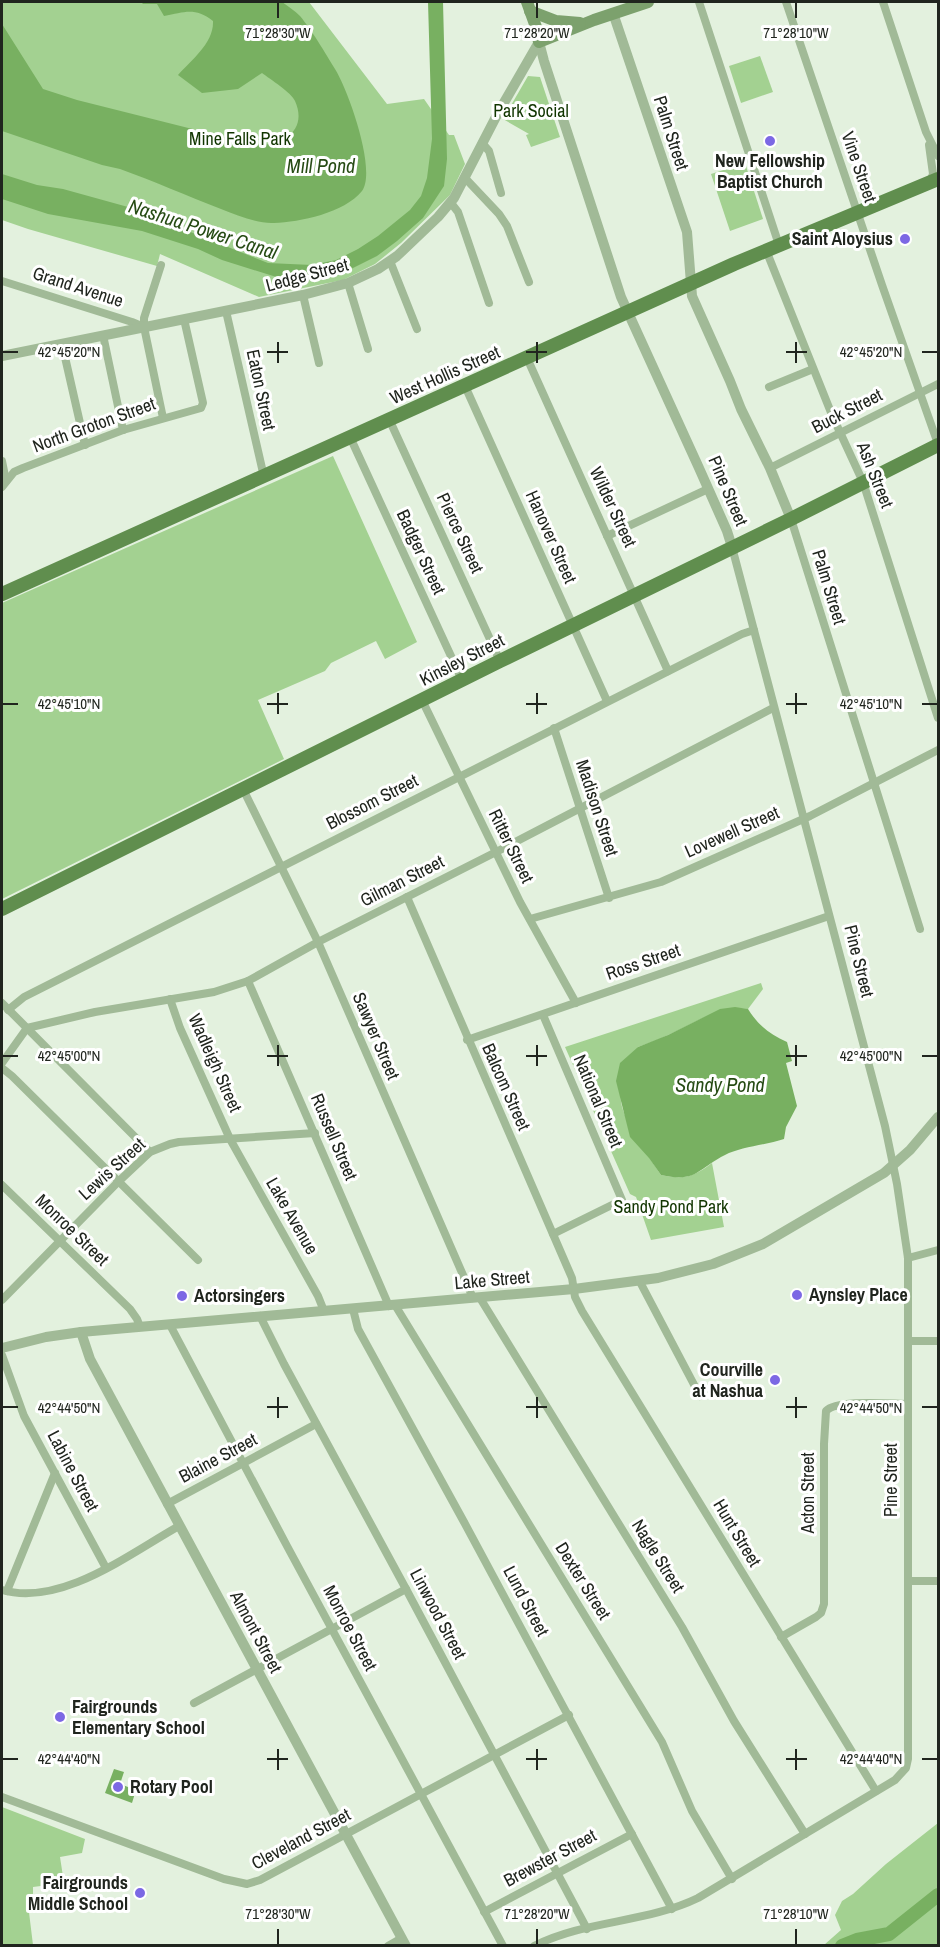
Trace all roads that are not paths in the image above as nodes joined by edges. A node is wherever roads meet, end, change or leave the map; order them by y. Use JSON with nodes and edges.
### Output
{"nodes":[{"id":1,"x":648,"y":2,"type":"edge"},
{"id":2,"x":699,"y":2,"type":"edge"},
{"id":3,"x":786,"y":2,"type":"edge"},
{"id":4,"x":883,"y":2,"type":"edge"},
{"id":5,"x":529,"y":6,"type":"edge"},
{"id":6,"x":613,"y":13,"type":"junction"},
{"id":7,"x":593,"y":20,"type":"junction"},
{"id":8,"x":539,"y":42,"type":"junction"},
{"id":9,"x":926,"y":132,"type":"junction"},
{"id":10,"x":482,"y":143,"type":"junction"},
{"id":11,"x":939,"y":156,"type":"edge"},
{"id":12,"x":465,"y":178,"type":"junction"},
{"id":13,"x":934,"y":180,"type":"edge"},
{"id":14,"x":501,"y":193,"type":"dead end"},
{"id":15,"x":451,"y":203,"type":"junction"},
{"id":16,"x":857,"y":212,"type":"junction"},
{"id":17,"x":773,"y":247,"type":"junction"},
{"id":18,"x":390,"y":261,"type":"junction"},
{"id":19,"x":690,"y":264,"type":"junction"},
{"id":20,"x":161,"y":265,"type":"dead end"},
{"id":21,"x":707,"y":276,"type":"junction"},
{"id":22,"x":2,"y":280,"type":"edge"},
{"id":23,"x":529,"y":282,"type":"dead end"},
{"id":24,"x":348,"y":283,"type":"junction"},
{"id":25,"x":690,"y":284,"type":"junction"},
{"id":26,"x":303,"y":295,"type":"junction"},
{"id":27,"x":489,"y":303,"type":"dead end"},
{"id":28,"x":226,"y":311,"type":"junction"},
{"id":29,"x":628,"y":313,"type":"junction"},
{"id":30,"x":184,"y":319,"type":"junction"},
{"id":31,"x":144,"y":327,"type":"junction"},
{"id":32,"x":417,"y":329,"type":"dead end"},
{"id":33,"x":104,"y":336,"type":"junction"},
{"id":34,"x":62,"y":344,"type":"junction"},
{"id":35,"x":368,"y":349,"type":"dead end"},
{"id":36,"x":2,"y":356,"type":"edge"},
{"id":37,"x":527,"y":358,"type":"junction"},
{"id":38,"x":319,"y":363,"type":"dead end"},
{"id":39,"x":813,"y":369,"type":"junction"},
{"id":40,"x":939,"y":384,"type":"edge"},
{"id":41,"x":465,"y":386,"type":"junction"},
{"id":42,"x":769,"y":387,"type":"dead end"},
{"id":43,"x":921,"y":393,"type":"junction"},
{"id":44,"x":163,"y":418,"type":"junction"},
{"id":45,"x":389,"y":419,"type":"junction"},
{"id":46,"x":123,"y":430,"type":"junction"},
{"id":47,"x":840,"y":434,"type":"junction"},
{"id":48,"x":350,"y":437,"type":"junction"},
{"id":49,"x":939,"y":444,"type":"edge"},
{"id":50,"x":85,"y":445,"type":"junction"},
{"id":51,"x":2,"y":461,"type":"edge"},
{"id":52,"x":770,"y":468,"type":"junction"},
{"id":53,"x":264,"y":477,"type":"junction"},
{"id":54,"x":863,"y":482,"type":"junction"},
{"id":55,"x":4,"y":484,"type":"edge"},
{"id":56,"x":708,"y":489,"type":"junction"},
{"id":57,"x":791,"y":519,"type":"junction"},
{"id":58,"x":607,"y":536,"type":"junction"},
{"id":59,"x":732,"y":547,"type":"junction"},
{"id":60,"x":2,"y":594,"type":"edge"},
{"id":61,"x":635,"y":595,"type":"junction"},
{"id":62,"x":573,"y":626,"type":"junction"},
{"id":63,"x":754,"y":630,"type":"junction"},
{"id":64,"x":500,"y":661,"type":"junction"},
{"id":65,"x":668,"y":671,"type":"junction"},
{"id":66,"x":462,"y":680,"type":"junction"},
{"id":67,"x":422,"y":700,"type":"junction"},
{"id":68,"x":607,"y":701,"type":"junction"},
{"id":69,"x":773,"y":708,"type":"junction"},
{"id":70,"x":939,"y":718,"type":"edge"},
{"id":71,"x":554,"y":728,"type":"junction"},
{"id":72,"x":939,"y":750,"type":"edge"},
{"id":73,"x":458,"y":777,"type":"junction"},
{"id":74,"x":873,"y":783,"type":"junction"},
{"id":75,"x":243,"y":789,"type":"junction"},
{"id":76,"x":580,"y":808,"type":"junction"},
{"id":77,"x":803,"y":819,"type":"junction"},
{"id":78,"x":496,"y":852,"type":"junction"},
{"id":79,"x":280,"y":866,"type":"junction"},
{"id":80,"x":407,"y":897,"type":"junction"},
{"id":81,"x":609,"y":898,"type":"junction"},
{"id":82,"x":2,"y":909,"type":"edge"},
{"id":83,"x":829,"y":915,"type":"junction"},
{"id":84,"x":530,"y":919,"type":"junction"},
{"id":85,"x":920,"y":929,"type":"dead end"},
{"id":86,"x":318,"y":942,"type":"junction"},
{"id":87,"x":248,"y":981,"type":"junction"},
{"id":88,"x":170,"y":999,"type":"junction"},
{"id":89,"x":576,"y":1003,"type":"junction"},
{"id":90,"x":5,"y":1006,"type":"edge"},
{"id":91,"x":543,"y":1015,"type":"junction"},
{"id":92,"x":27,"y":1028,"type":"junction"},
{"id":93,"x":467,"y":1040,"type":"junction"},
{"id":94,"x":2,"y":1063,"type":"edge"},
{"id":95,"x":2,"y":1068,"type":"edge"},
{"id":96,"x":939,"y":1117,"type":"edge"},
{"id":97,"x":315,"y":1133,"type":"junction"},
{"id":98,"x":230,"y":1139,"type":"junction"},
{"id":99,"x":150,"y":1152,"type":"junction"},
{"id":100,"x":893,"y":1166,"type":"junction"},
{"id":101,"x":118,"y":1182,"type":"junction"},
{"id":102,"x":2,"y":1185,"type":"edge"},
{"id":103,"x":553,"y":1234,"type":"junction"},
{"id":104,"x":60,"y":1241,"type":"junction"},
{"id":105,"x":939,"y":1250,"type":"edge"},
{"id":106,"x":908,"y":1258,"type":"junction"},
{"id":107,"x":198,"y":1260,"type":"dead end"},
{"id":108,"x":640,"y":1282,"type":"junction"},
{"id":109,"x":574,"y":1290,"type":"junction"},
{"id":110,"x":477,"y":1298,"type":"junction"},
{"id":111,"x":2,"y":1300,"type":"edge"},
{"id":112,"x":392,"y":1306,"type":"junction"},
{"id":113,"x":353,"y":1309,"type":"junction"},
{"id":114,"x":324,"y":1311,"type":"junction"},
{"id":115,"x":260,"y":1316,"type":"junction"},
{"id":116,"x":170,"y":1324,"type":"junction"},
{"id":117,"x":140,"y":1327,"type":"junction"},
{"id":118,"x":81,"y":1332,"type":"junction"},
{"id":119,"x":908,"y":1341,"type":"junction"},
{"id":120,"x":939,"y":1341,"type":"edge"},
{"id":121,"x":2,"y":1348,"type":"edge"},
{"id":122,"x":2,"y":1355,"type":"edge"},
{"id":123,"x":700,"y":1396,"type":"dead end"},
{"id":124,"x":908,"y":1404,"type":"junction"},
{"id":125,"x":316,"y":1424,"type":"junction"},
{"id":126,"x":243,"y":1462,"type":"junction"},
{"id":127,"x":54,"y":1473,"type":"junction"},
{"id":128,"x":167,"y":1504,"type":"junction"},
{"id":129,"x":179,"y":1526,"type":"junction"},
{"id":130,"x":106,"y":1568,"type":"junction"},
{"id":131,"x":909,"y":1581,"type":"junction"},
{"id":132,"x":939,"y":1581,"type":"edge"},
{"id":133,"x":406,"y":1589,"type":"junction"},
{"id":134,"x":4,"y":1590,"type":"edge"},
{"id":135,"x":333,"y":1628,"type":"junction"},
{"id":136,"x":781,"y":1637,"type":"junction"},
{"id":137,"x":257,"y":1669,"type":"junction"},
{"id":138,"x":194,"y":1703,"type":"dead end"},
{"id":139,"x":568,"y":1715,"type":"junction"},
{"id":140,"x":494,"y":1754,"type":"junction"},
{"id":141,"x":876,"y":1791,"type":"junction"},
{"id":142,"x":421,"y":1793,"type":"junction"},
{"id":143,"x":2,"y":1797,"type":"edge"},
{"id":144,"x":632,"y":1834,"type":"junction"},
{"id":145,"x":805,"y":1834,"type":"junction"},
{"id":146,"x":346,"y":1835,"type":"junction"},
{"id":147,"x":558,"y":1873,"type":"junction"},
{"id":148,"x":732,"y":1879,"type":"junction"},
{"id":149,"x":672,"y":1909,"type":"junction"},
{"id":150,"x":484,"y":1912,"type":"junction"},
{"id":151,"x":587,"y":1929,"type":"junction"},
{"id":152,"x":404,"y":1942,"type":"edge"},
{"id":153,"x":388,"y":1946,"type":"edge"},
{"id":154,"x":502,"y":1946,"type":"edge"},
{"id":155,"x":534,"y":1946,"type":"edge"}],
"edges":[{"from":1,"to":6,"type":"main road"},
{"from":2,"to":17,"type":"street","name":"Ash Street"},
{"from":3,"to":16,"type":"street","name":"Vine Street"},
{"from":4,"to":9,"type":"street"},
{"from":5,"to":7,"type":"main road"},
{"from":5,"to":8,"type":"main road","name":"Pine Street"},
{"from":6,"to":7,"type":"main road"},
{"from":6,"to":19,"type":"street","name":"Palm Street"},
{"from":7,"to":8,"type":"main road"},
{"from":8,"to":10,"type":"street","name":"Ledge Street"},
{"from":8,"to":29,"type":"street","name":"Pine Street"},
{"from":9,"to":11,"type":"street"},
{"from":9,"to":13,"type":"street"},
{"from":10,"to":12,"type":"street","name":"Ledge Street"},
{"from":10,"to":14,"type":"street"},
{"from":12,"to":15,"type":"street","name":"Ledge Street"},
{"from":12,"to":23,"type":"street"},
{"from":13,"to":16,"type":"main road","name":"West Hollis Street"},
{"from":15,"to":18,"type":"street","name":"Ledge Street"},
{"from":15,"to":27,"type":"street"},
{"from":16,"to":17,"type":"main road","name":"West Hollis Street"},
{"from":16,"to":43,"type":"street","name":"Vine Street"},
{"from":17,"to":21,"type":"main road","name":"West Hollis Street"},
{"from":17,"to":39,"type":"street","name":"Ash Street"},
{"from":18,"to":24,"type":"street","name":"Ledge Street"},
{"from":18,"to":32,"type":"street"},
{"from":19,"to":21,"type":"street"},
{"from":19,"to":25,"type":"street","name":"Palm Street"},
{"from":20,"to":31,"type":"street"},
{"from":21,"to":25,"type":"main road","name":"West Hollis Street"},
{"from":22,"to":31,"type":"street","name":"Grand Avenue"},
{"from":24,"to":26,"type":"street","name":"Ledge Street"},
{"from":24,"to":35,"type":"street"},
{"from":25,"to":29,"type":"main road","name":"West Hollis Street"},
{"from":25,"to":52,"type":"street","name":"Palm Street"},
{"from":26,"to":28,"type":"street","name":"Ledge Street"},
{"from":26,"to":38,"type":"street"},
{"from":28,"to":30,"type":"street","name":"Ledge Street"},
{"from":28,"to":53,"type":"street","name":"Eaton Street"},
{"from":29,"to":37,"type":"main road","name":"West Hollis Street"},
{"from":29,"to":56,"type":"street","name":"Pine Street"},
{"from":30,"to":31,"type":"street","name":"Ledge Street"},
{"from":30,"to":44,"type":"street","name":"North Groton Street"},
{"from":31,"to":33,"type":"street","name":"Ledge Street"},
{"from":31,"to":44,"type":"street"},
{"from":33,"to":34,"type":"street","name":"Ledge Street"},
{"from":33,"to":46,"type":"street"},
{"from":34,"to":36,"type":"street","name":"Ledge Street"},
{"from":34,"to":50,"type":"street"},
{"from":37,"to":41,"type":"main road","name":"West Hollis Street"},
{"from":37,"to":58,"type":"street","name":"Wilder Street"},
{"from":39,"to":42,"type":"street"},
{"from":39,"to":47,"type":"street","name":"Ash Street"},
{"from":40,"to":43,"type":"street","name":"Buck Street"},
{"from":41,"to":45,"type":"main road","name":"West Hollis Street"},
{"from":41,"to":62,"type":"street","name":"Hanover Street"},
{"from":43,"to":47,"type":"street","name":"Buck Street"},
{"from":43,"to":49,"type":"street","name":"Vine Street"},
{"from":44,"to":46,"type":"street","name":"North Groton Street"},
{"from":45,"to":48,"type":"main road","name":"West Hollis Street"},
{"from":45,"to":64,"type":"street","name":"Pierce Street"},
{"from":46,"to":50,"type":"street","name":"North Groton Street"},
{"from":47,"to":52,"type":"street","name":"Buck Street"},
{"from":47,"to":54,"type":"street","name":"Ash Street"},
{"from":48,"to":53,"type":"main road","name":"West Hollis Street"},
{"from":48,"to":66,"type":"street","name":"Badger Street"},
{"from":49,"to":54,"type":"main road","name":"Kinsley Street"},
{"from":50,"to":55,"type":"street","name":"North Groton Street"},
{"from":51,"to":55,"type":"street"},
{"from":52,"to":57,"type":"street","name":"Palm Street"},
{"from":53,"to":60,"type":"main road","name":"West Hollis Street"},
{"from":54,"to":57,"type":"main road","name":"Kinsley Street"},
{"from":54,"to":70,"type":"street","name":"Ash Street"},
{"from":56,"to":58,"type":"street"},
{"from":56,"to":59,"type":"street","name":"Pine Street"},
{"from":57,"to":59,"type":"main road","name":"Kinsley Street"},
{"from":57,"to":74,"type":"street","name":"Palm Street"},
{"from":58,"to":61,"type":"street","name":"Wilder Street"},
{"from":59,"to":61,"type":"main road","name":"Kinsley Street"},
{"from":59,"to":63,"type":"street","name":"Pine Street"},
{"from":61,"to":62,"type":"main road","name":"Kinsley Street"},
{"from":61,"to":65,"type":"street","name":"Wilder Street"},
{"from":62,"to":64,"type":"main road","name":"Kinsley Street"},
{"from":62,"to":68,"type":"street","name":"Hanover Street"},
{"from":63,"to":65,"type":"street","name":"Blossom Street"},
{"from":63,"to":69,"type":"street","name":"Pine Street"},
{"from":64,"to":66,"type":"main road","name":"Kinsley Street"},
{"from":65,"to":68,"type":"street","name":"Blossom Street"},
{"from":66,"to":67,"type":"main road","name":"Kinsley Street"},
{"from":67,"to":73,"type":"street","name":"Ritter Street"},
{"from":67,"to":75,"type":"main road","name":"Kinsley Street"},
{"from":68,"to":71,"type":"street","name":"Blossom Street"},
{"from":69,"to":76,"type":"street","name":"Gilman Street"},
{"from":69,"to":77,"type":"street","name":"Pine Street"},
{"from":71,"to":73,"type":"street","name":"Blossom Street"},
{"from":71,"to":76,"type":"street","name":"Madison Street"},
{"from":72,"to":74,"type":"street","name":"Lovewell Street"},
{"from":73,"to":78,"type":"street","name":"Ritter Street"},
{"from":73,"to":79,"type":"street","name":"Blossom Street"},
{"from":74,"to":77,"type":"street","name":"Lovewell Street"},
{"from":74,"to":85,"type":"street","name":"Palm Street"},
{"from":75,"to":79,"type":"street","name":"Sawyer Street"},
{"from":75,"to":82,"type":"main road","name":"Kinsley Street"},
{"from":76,"to":78,"type":"street","name":"Gilman Street"},
{"from":76,"to":81,"type":"street","name":"Madison Street"},
{"from":77,"to":81,"type":"street","name":"Lovewell Street"},
{"from":77,"to":83,"type":"street","name":"Pine Street"},
{"from":78,"to":80,"type":"street","name":"Gilman Street"},
{"from":78,"to":84,"type":"street","name":"Ritter Street"},
{"from":79,"to":86,"type":"street","name":"Sawyer Street"},
{"from":79,"to":90,"type":"street","name":"Blossom Street"},
{"from":80,"to":86,"type":"street","name":"Gilman Street"},
{"from":80,"to":93,"type":"street","name":"Balcom Street"},
{"from":81,"to":84,"type":"street","name":"Lovewell Street"},
{"from":83,"to":89,"type":"street","name":"Ross Street"},
{"from":83,"to":100,"type":"street","name":"Pine Street"},
{"from":84,"to":89,"type":"street","name":"Ritter Street"},
{"from":86,"to":87,"type":"street","name":"Gilman Street"},
{"from":86,"to":110,"type":"street","name":"Sawyer Street"},
{"from":87,"to":88,"type":"street","name":"Gilman Street"},
{"from":87,"to":97,"type":"street","name":"Russell Street"},
{"from":88,"to":92,"type":"street","name":"Gilman Street"},
{"from":88,"to":98,"type":"street","name":"Wadleigh Street"},
{"from":89,"to":91,"type":"street","name":"Ross Street"},
{"from":90,"to":92,"type":"street"},
{"from":91,"to":93,"type":"street","name":"Ross Street"},
{"from":91,"to":103,"type":"street","name":"National Street"},
{"from":92,"to":94,"type":"street"},
{"from":92,"to":99,"type":"street"},
{"from":93,"to":103,"type":"street","name":"Balcom Street"},
{"from":95,"to":101,"type":"street"},
{"from":96,"to":100,"type":"street","name":"Lake Street"},
{"from":97,"to":98,"type":"street","name":"Lewis Street"},
{"from":97,"to":112,"type":"street","name":"Russell Street"},
{"from":98,"to":99,"type":"street","name":"Lewis Street"},
{"from":98,"to":114,"type":"street","name":"Lake Avenue"},
{"from":99,"to":101,"type":"street","name":"Lewis Street"},
{"from":100,"to":106,"type":"street","name":"Pine Street"},
{"from":100,"to":108,"type":"street","name":"Lake Street"},
{"from":101,"to":104,"type":"street","name":"Lewis Street"},
{"from":101,"to":107,"type":"street"},
{"from":102,"to":104,"type":"street","name":"Monroe Street"},
{"from":103,"to":109,"type":"street","name":"Balcom Street"},
{"from":104,"to":111,"type":"street","name":"Lewis Street"},
{"from":104,"to":117,"type":"street","name":"Monroe Street"},
{"from":105,"to":106,"type":"street"},
{"from":106,"to":119,"type":"street","name":"Pine Street"},
{"from":108,"to":109,"type":"street","name":"Lake Street"},
{"from":108,"to":123,"type":"street"},
{"from":109,"to":110,"type":"street","name":"Lake Street"},
{"from":109,"to":136,"type":"street","name":"Hunt Street"},
{"from":110,"to":112,"type":"street","name":"Lake Street"},
{"from":110,"to":145,"type":"street","name":"Nagle Street"},
{"from":112,"to":113,"type":"street","name":"Lake Street"},
{"from":112,"to":148,"type":"street","name":"Dexter Street"},
{"from":113,"to":114,"type":"street","name":"Lake Street"},
{"from":113,"to":139,"type":"street","name":"Lund Street"},
{"from":114,"to":115,"type":"street","name":"Lake Street"},
{"from":115,"to":116,"type":"street","name":"Lake Street"},
{"from":115,"to":125,"type":"street","name":"Linwood Street"},
{"from":116,"to":117,"type":"street","name":"Lake Street"},
{"from":116,"to":126,"type":"street","name":"Monroe Street"},
{"from":117,"to":118,"type":"street","name":"Lake Street"},
{"from":118,"to":121,"type":"street","name":"Lake Street"},
{"from":118,"to":128,"type":"street","name":"Almont Street"},
{"from":119,"to":120,"type":"street"},
{"from":119,"to":124,"type":"street","name":"Pine Street"},
{"from":122,"to":127,"type":"street","name":"Labine Street"},
{"from":124,"to":131,"type":"street","name":"Pine Street"},
{"from":124,"to":136,"type":"street","name":"Acton Street"},
{"from":125,"to":126,"type":"street","name":"Blaine Street"},
{"from":125,"to":133,"type":"street","name":"Linwood Street"},
{"from":126,"to":128,"type":"street","name":"Blaine Street"},
{"from":126,"to":135,"type":"street","name":"Monroe Street"},
{"from":127,"to":130,"type":"street","name":"Labine Street"},
{"from":127,"to":134,"type":"street"},
{"from":128,"to":129,"type":"street","name":"Almont Street"},
{"from":129,"to":130,"type":"street"},
{"from":129,"to":137,"type":"street","name":"Almont Street"},
{"from":130,"to":134,"type":"street"},
{"from":131,"to":132,"type":"street"},
{"from":131,"to":141,"type":"street","name":"Pine Street"},
{"from":133,"to":135,"type":"street"},
{"from":133,"to":140,"type":"street","name":"Linwood Street"},
{"from":135,"to":137,"type":"street"},
{"from":135,"to":142,"type":"street","name":"Monroe Street"},
{"from":136,"to":141,"type":"street","name":"Hunt Street"},
{"from":137,"to":138,"type":"street"},
{"from":137,"to":146,"type":"street","name":"Almont Street"},
{"from":139,"to":140,"type":"street","name":"Cleveland Street"},
{"from":139,"to":144,"type":"street","name":"Lund Street"},
{"from":140,"to":142,"type":"street","name":"Cleveland Street"},
{"from":140,"to":147,"type":"street","name":"Linwood Street"},
{"from":141,"to":145,"type":"street","name":"Pine Street"},
{"from":142,"to":146,"type":"street","name":"Cleveland Street"},
{"from":142,"to":150,"type":"street","name":"Monroe Street"},
{"from":143,"to":146,"type":"street","name":"Cleveland Street"},
{"from":144,"to":147,"type":"street","name":"Brewster Street"},
{"from":144,"to":149,"type":"street","name":"Lund Street"},
{"from":145,"to":148,"type":"street","name":"Pine Street"},
{"from":146,"to":152,"type":"street","name":"Almont Street"},
{"from":147,"to":150,"type":"street","name":"Brewster Street"},
{"from":147,"to":151,"type":"street","name":"Linwood Street"},
{"from":148,"to":149,"type":"street","name":"Pine Street"},
{"from":149,"to":151,"type":"street","name":"Pine Street"},
{"from":150,"to":154,"type":"street","name":"Monroe Street"},
{"from":151,"to":155,"type":"street","name":"Pine Street"},
{"from":152,"to":153,"type":"street"}]}
